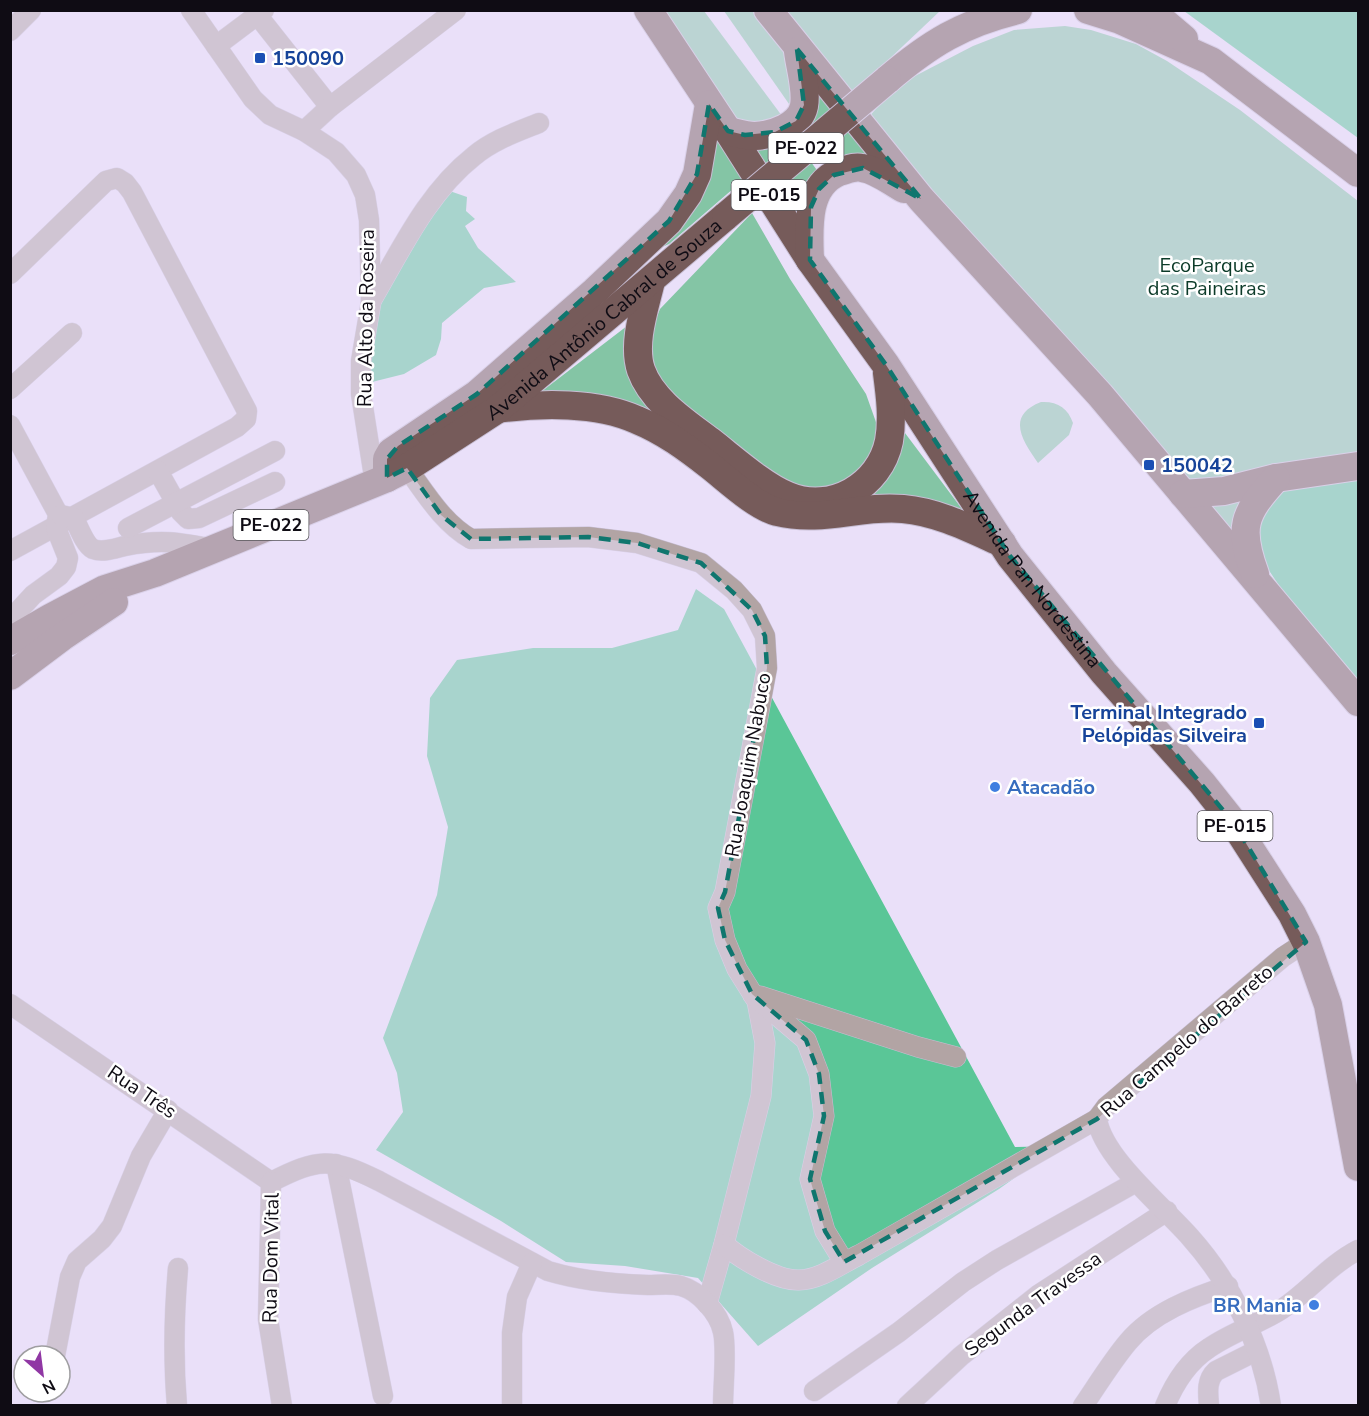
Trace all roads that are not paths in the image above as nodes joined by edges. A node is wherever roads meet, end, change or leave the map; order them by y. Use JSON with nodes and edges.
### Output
{"nodes":[{"id":1,"x":32,"y":10,"type":"edge"},
{"id":2,"x":191,"y":10,"type":"edge"},
{"id":3,"x":456,"y":10,"type":"edge"},
{"id":4,"x":648,"y":10,"type":"edge"},
{"id":5,"x":768,"y":10,"type":"edge"},
{"id":6,"x":954,"y":10,"type":"edge"},
{"id":7,"x":1018,"y":10,"type":"edge"},
{"id":8,"x":1088,"y":10,"type":"edge"},
{"id":9,"x":1150,"y":10,"type":"edge"},
{"id":10,"x":261,"y":13,"type":"edge"},
{"id":11,"x":10,"y":31,"type":"edge"},
{"id":12,"x":216,"y":46,"type":"junction"},
{"id":13,"x":797,"y":49,"type":"junction"},
{"id":14,"x":916,"y":55,"type":"junction"},
{"id":15,"x":1211,"y":61,"type":"junction"},
{"id":16,"x":709,"y":104,"type":"junction"},
{"id":17,"x":330,"y":107,"type":"junction"},
{"id":18,"x":539,"y":123,"type":"dead end"},
{"id":19,"x":728,"y":130,"type":"junction"},
{"id":20,"x":304,"y":131,"type":"junction"},
{"id":21,"x":1359,"y":173,"type":"edge"},
{"id":22,"x":921,"y":199,"type":"junction"},
{"id":23,"x":810,"y":260,"type":"junction"},
{"id":24,"x":10,"y":274,"type":"edge"},
{"id":25,"x":651,"y":280,"type":"junction"},
{"id":26,"x":371,"y":302,"type":"junction"},
{"id":27,"x":72,"y":333,"type":"dead end"},
{"id":28,"x":886,"y":365,"type":"junction"},
{"id":29,"x":10,"y":389,"type":"edge"},
{"id":30,"x":498,"y":409,"type":"junction"},
{"id":31,"x":10,"y":425,"type":"edge"},
{"id":32,"x":275,"y":451,"type":"dead end"},
{"id":33,"x":1359,"y":466,"type":"edge"},
{"id":34,"x":158,"y":471,"type":"junction"},
{"id":35,"x":389,"y":476,"type":"junction"},
{"id":36,"x":1276,"y":478,"type":"junction"},
{"id":37,"x":275,"y":482,"type":"dead end"},
{"id":38,"x":1184,"y":494,"type":"junction"},
{"id":39,"x":176,"y":504,"type":"junction"},
{"id":40,"x":62,"y":520,"type":"junction"},
{"id":41,"x":128,"y":528,"type":"dead end"},
{"id":42,"x":1002,"y":543,"type":"junction"},
{"id":43,"x":213,"y":549,"type":"junction"},
{"id":44,"x":10,"y":551,"type":"edge"},
{"id":45,"x":155,"y":573,"type":"junction"},
{"id":46,"x":1259,"y":584,"type":"junction"},
{"id":47,"x":10,"y":620,"type":"edge"},
{"id":48,"x":10,"y":642,"type":"edge"},
{"id":49,"x":10,"y":676,"type":"edge"},
{"id":50,"x":1359,"y":702,"type":"edge"},
{"id":51,"x":1306,"y":942,"type":"junction"},
{"id":52,"x":752,"y":994,"type":"junction"},
{"id":53,"x":10,"y":1004,"type":"edge"},
{"id":54,"x":956,"y":1057,"type":"dead end"},
{"id":55,"x":168,"y":1110,"type":"junction"},
{"id":56,"x":1097,"y":1119,"type":"junction"},
{"id":57,"x":336,"y":1164,"type":"junction"},
{"id":58,"x":1359,"y":1167,"type":"edge"},
{"id":59,"x":271,"y":1182,"type":"junction"},
{"id":60,"x":1136,"y":1182,"type":"junction"},
{"id":61,"x":1167,"y":1211,"type":"junction"},
{"id":62,"x":724,"y":1244,"type":"junction"},
{"id":63,"x":1359,"y":1250,"type":"edge"},
{"id":64,"x":844,"y":1262,"type":"junction"},
{"id":65,"x":532,"y":1263,"type":"junction"},
{"id":66,"x":178,"y":1268,"type":"dead end"},
{"id":67,"x":1228,"y":1286,"type":"junction"},
{"id":68,"x":707,"y":1304,"type":"junction"},
{"id":69,"x":1249,"y":1328,"type":"junction"},
{"id":70,"x":57,"y":1344,"type":"edge"},
{"id":71,"x":1256,"y":1351,"type":"junction"},
{"id":72,"x":814,"y":1391,"type":"dead end"},
{"id":73,"x":383,"y":1396,"type":"dead end"},
{"id":74,"x":177,"y":1406,"type":"edge"},
{"id":75,"x":282,"y":1406,"type":"edge"},
{"id":76,"x":512,"y":1406,"type":"edge"},
{"id":77,"x":723,"y":1406,"type":"edge"},
{"id":78,"x":907,"y":1406,"type":"edge"},
{"id":79,"x":1083,"y":1406,"type":"edge"},
{"id":80,"x":1165,"y":1406,"type":"edge"},
{"id":81,"x":1209,"y":1406,"type":"edge"},
{"id":82,"x":1271,"y":1406,"type":"edge"}],
"edges":[{"from":1,"to":11,"type":"street"},
{"from":2,"to":12,"type":"street","name":"Rua Alto da Roseira"},
{"from":3,"to":17,"type":"street"},
{"from":4,"to":16,"type":"highway","name":"Avenida Pan Nordestina","number":"PE-015"},
{"from":5,"to":13,"type":"highway"},
{"from":6,"to":14,"type":"highway"},
{"from":7,"to":14,"type":"highway","name":"Avenida Antônio Cabral de Souza","number":"PE-022"},
{"from":8,"to":15,"type":"highway"},
{"from":9,"to":15,"type":"highway"},
{"from":10,"to":12,"type":"street"},
{"from":10,"to":17,"type":"street"},
{"from":12,"to":20,"type":"street","name":"Rua Alto da Roseira"},
{"from":13,"to":19,"type":"highway"},
{"from":13,"to":22,"type":"highway"},
{"from":14,"to":25,"type":"highway","name":"Avenida Antônio Cabral de Souza","number":"PE-022","bridge":true},
{"from":15,"to":21,"type":"highway"},
{"from":16,"to":19,"type":"highway","name":"Avenida Pan Nordestina","number":"PE-015"},
{"from":16,"to":35,"type":"highway"},
{"from":17,"to":20,"type":"street"},
{"from":18,"to":26,"type":"street"},
{"from":19,"to":23,"type":"highway","name":"Avenida Pan Nordestina","number":"PE-015"},
{"from":20,"to":26,"type":"street","name":"Rua Alto da Roseira"},
{"from":22,"to":23,"type":"highway"},
{"from":22,"to":38,"type":"highway"},
{"from":23,"to":28,"type":"highway","name":"Avenida Pan Nordestina","number":"PE-015"},
{"from":24,"to":34,"type":"street"},
{"from":25,"to":28,"type":"highway"},
{"from":25,"to":30,"type":"highway","name":"Avenida Antônio Cabral de Souza","number":"PE-022"},
{"from":26,"to":35,"type":"street","name":"Rua Alto da Roseira"},
{"from":27,"to":29,"type":"street"},
{"from":28,"to":42,"type":"highway","name":"Avenida Pan Nordestina","number":"PE-015"},
{"from":30,"to":35,"type":"highway","name":"Avenida Antônio Cabral de Souza","number":"PE-022"},
{"from":30,"to":42,"type":"highway"},
{"from":31,"to":40,"type":"street"},
{"from":32,"to":39,"type":"street"},
{"from":33,"to":36,"type":"highway"},
{"from":34,"to":39,"type":"street"},
{"from":34,"to":40,"type":"street"},
{"from":35,"to":43,"type":"highway","name":"Avenida Antônio Cabral de Souza","number":"PE-022"},
{"from":35,"to":52,"type":"street","name":"Rua Joaquim Nabuco"},
{"from":36,"to":38,"type":"highway"},
{"from":36,"to":46,"type":"highway"},
{"from":37,"to":39,"type":"street"},
{"from":38,"to":46,"type":"highway"},
{"from":39,"to":41,"type":"street"},
{"from":40,"to":43,"type":"street"},
{"from":40,"to":44,"type":"street"},
{"from":40,"to":47,"type":"street"},
{"from":42,"to":51,"type":"highway","name":"Avenida Pan Nordestina","number":"PE-015"},
{"from":43,"to":45,"type":"highway","name":"Avenida Antônio Cabral de Souza","number":"PE-022"},
{"from":45,"to":48,"type":"highway","name":"Avenida Antônio Cabral de Souza","number":"PE-022"},
{"from":45,"to":49,"type":"highway","name":"Avenida Antônio Cabral de Souza","number":"PE-022"},
{"from":46,"to":50,"type":"highway"},
{"from":51,"to":56,"type":"street","name":"Rua Campelo do Barreto"},
{"from":51,"to":58,"type":"highway","name":"Avenida Pan Nordestina","number":"PE-015"},
{"from":52,"to":54,"type":"street"},
{"from":52,"to":62,"type":"street"},
{"from":52,"to":64,"type":"street"},
{"from":53,"to":55,"type":"street","name":"Rua Três"},
{"from":55,"to":59,"type":"street","name":"Rua Três"},
{"from":55,"to":70,"type":"street"},
{"from":56,"to":60,"type":"street","name":"Rua Campelo do Barreto"},
{"from":56,"to":64,"type":"street"},
{"from":57,"to":59,"type":"street"},
{"from":57,"to":65,"type":"street"},
{"from":57,"to":73,"type":"street"},
{"from":59,"to":75,"type":"street","name":"Rua Dom Vital"},
{"from":60,"to":61,"type":"street","name":"Rua Campelo do Barreto"},
{"from":60,"to":72,"type":"street"},
{"from":61,"to":67,"type":"street","name":"Rua Campelo do Barreto"},
{"from":61,"to":78,"type":"street","name":"Segunda Travessa"},
{"from":62,"to":64,"type":"street"},
{"from":62,"to":68,"type":"street"},
{"from":63,"to":69,"type":"street"},
{"from":65,"to":68,"type":"street"},
{"from":65,"to":76,"type":"street"},
{"from":66,"to":74,"type":"street"},
{"from":67,"to":69,"type":"street","name":"Rua Campelo do Barreto"},
{"from":67,"to":79,"type":"street"},
{"from":68,"to":77,"type":"street"},
{"from":69,"to":71,"type":"street","name":"Rua Campelo do Barreto"},
{"from":69,"to":80,"type":"street"},
{"from":71,"to":81,"type":"street"},
{"from":71,"to":82,"type":"street","name":"Rua Campelo do Barreto"}]}
